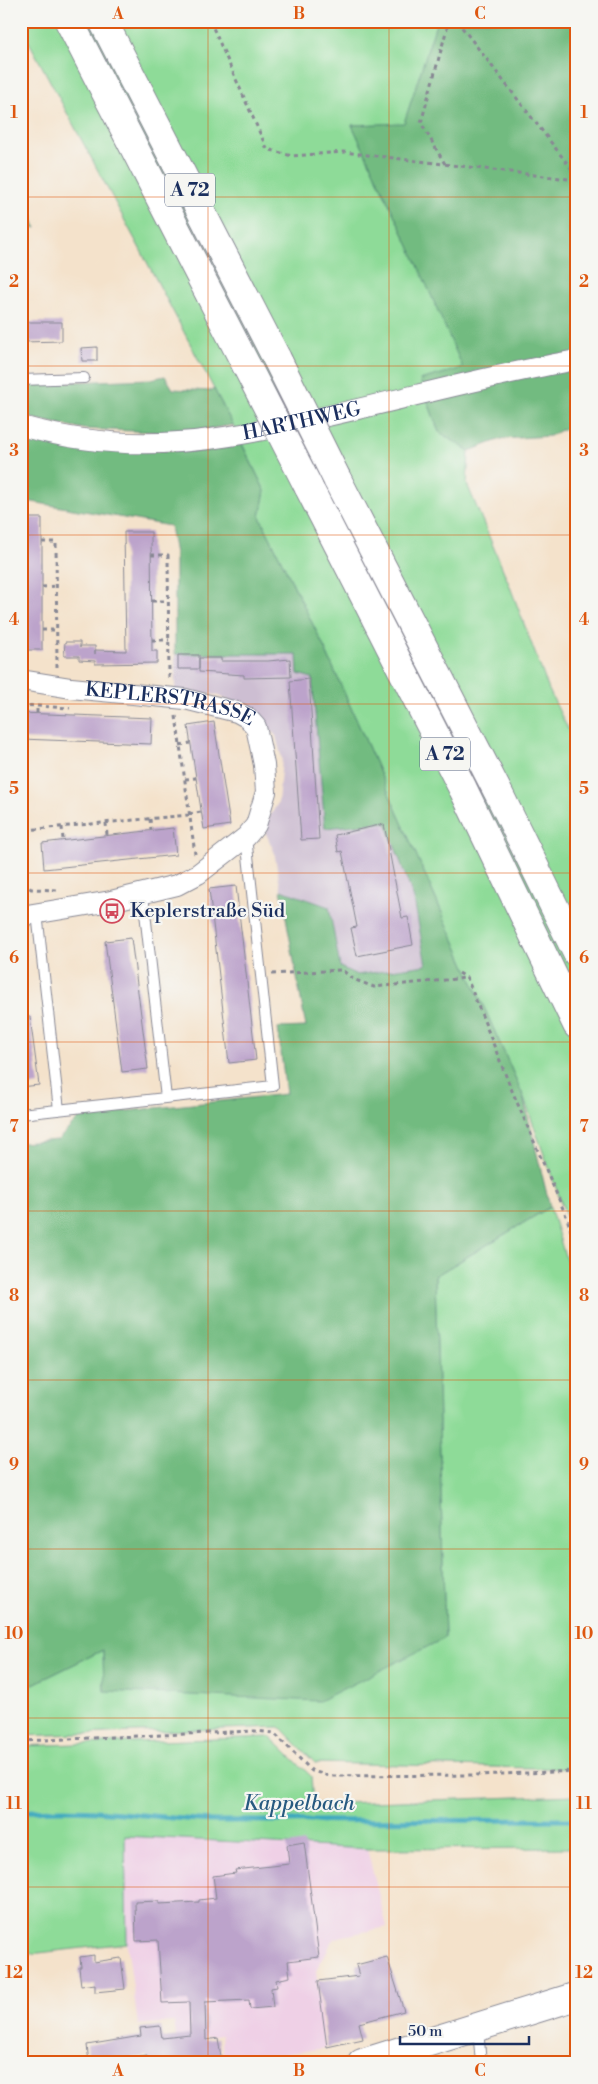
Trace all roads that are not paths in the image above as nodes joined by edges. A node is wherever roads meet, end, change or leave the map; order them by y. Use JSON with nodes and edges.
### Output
{"nodes":[{"id":1,"x":69,"y":21,"type":"edge"},
{"id":2,"x":103,"y":21,"type":"edge"},
{"id":3,"x":577,"y":360,"type":"edge"},
{"id":4,"x":84,"y":378,"type":"dead end"},
{"id":5,"x":21,"y":380,"type":"edge"},
{"id":6,"x":21,"y":426,"type":"edge"},
{"id":7,"x":21,"y":680,"type":"edge"},
{"id":8,"x":246,"y":837,"type":"junction"},
{"id":9,"x":143,"y":895,"type":"junction"},
{"id":10,"x":29,"y":914,"type":"edge"},
{"id":11,"x":577,"y":953,"type":"edge"},
{"id":12,"x":577,"y":1025,"type":"edge"},
{"id":13,"x":166,"y":1098,"type":"junction"},
{"id":14,"x":59,"y":1110,"type":"junction"},
{"id":15,"x":21,"y":1114,"type":"edge"},
{"id":16,"x":577,"y":1996,"type":"edge"},
{"id":17,"x":477,"y":2027,"type":"junction"},
{"id":18,"x":362,"y":2063,"type":"edge"},
{"id":19,"x":481,"y":2063,"type":"edge"}],
"edges":[{"from":1,"to":12,"type":"main road","number":"A 72","bridge":true},
{"from":2,"to":11,"type":"main road","number":"A 72","bridge":true},
{"from":3,"to":6,"type":"street","name":"HARTHWEG"},
{"from":4,"to":5,"type":"lane"},
{"from":7,"to":8,"type":"street","name":"KEPLERSTRASSE"},
{"from":8,"to":9,"type":"street","name":"KEPLERSTRASSE"},
{"from":8,"to":13,"type":"lane"},
{"from":9,"to":10,"type":"street","name":"KEPLERSTRASSE"},
{"from":9,"to":13,"type":"lane"},
{"from":10,"to":14,"type":"lane"},
{"from":13,"to":14,"type":"lane"},
{"from":14,"to":15,"type":"lane"},
{"from":16,"to":17,"type":"main road"},
{"from":17,"to":18,"type":"main road"},
{"from":17,"to":19,"type":"lane"}]}
